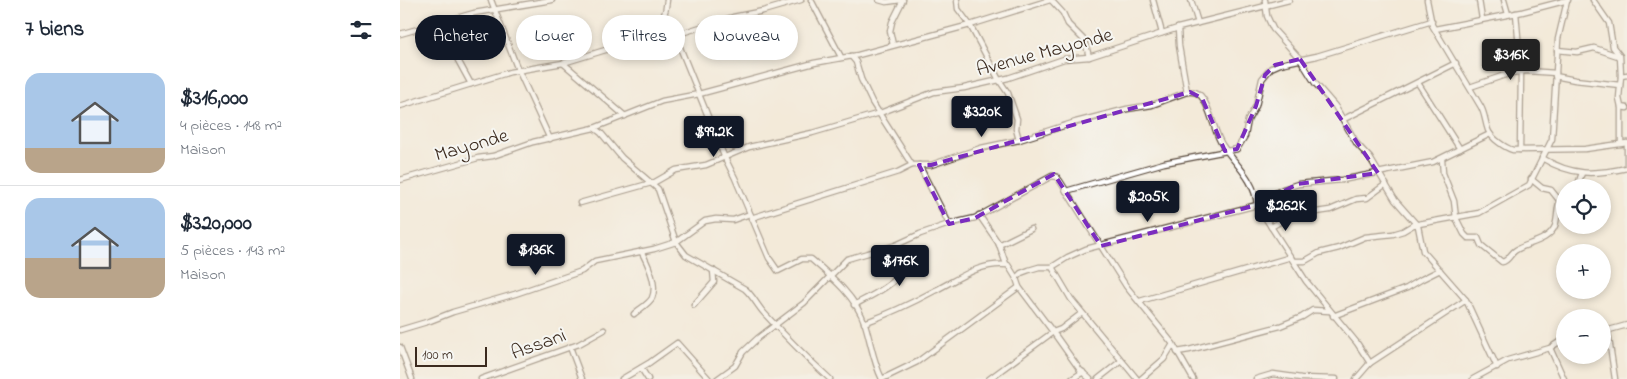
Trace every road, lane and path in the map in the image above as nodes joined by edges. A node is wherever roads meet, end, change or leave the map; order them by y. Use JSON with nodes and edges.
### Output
{"nodes":[{"id":1,"x":490,"y":0,"type":"edge"},
{"id":2,"x":552,"y":0,"type":"edge"},
{"id":3,"x":667,"y":0,"type":"edge"},
{"id":4,"x":801,"y":0,"type":"edge"},
{"id":5,"x":810,"y":0,"type":"edge"},
{"id":6,"x":879,"y":0,"type":"edge"},
{"id":7,"x":902,"y":0,"type":"edge"},
{"id":8,"x":957,"y":0,"type":"edge"},
{"id":9,"x":1050,"y":0,"type":"edge"},
{"id":10,"x":1154,"y":0,"type":"edge"},
{"id":11,"x":1190,"y":0,"type":"edge"},
{"id":12,"x":1265,"y":0,"type":"edge"},
{"id":13,"x":1289,"y":0,"type":"edge"},
{"id":14,"x":1427,"y":0,"type":"edge"},
{"id":15,"x":1479,"y":0,"type":"edge"},
{"id":16,"x":1504,"y":0,"type":"edge"},
{"id":17,"x":1567,"y":0,"type":"edge"},
{"id":18,"x":1593,"y":0,"type":"edge"},
{"id":19,"x":1266,"y":6,"type":"junction"},
{"id":20,"x":494,"y":10,"type":"junction"},
{"id":21,"x":1516,"y":13,"type":"junction"},
{"id":22,"x":1508,"y":14,"type":"junction"},
{"id":23,"x":467,"y":15,"type":"edge"},
{"id":24,"x":664,"y":15,"type":"edge"},
{"id":25,"x":1482,"y":19,"type":"junction"},
{"id":26,"x":1432,"y":21,"type":"junction"},
{"id":27,"x":1198,"y":23,"type":"junction"},
{"id":28,"x":970,"y":25,"type":"junction"},
{"id":29,"x":1178,"y":28,"type":"junction"},
{"id":30,"x":1435,"y":29,"type":"junction"},
{"id":31,"x":415,"y":30,"type":"edge"},
{"id":32,"x":685,"y":33,"type":"edge"},
{"id":33,"x":1162,"y":33,"type":"junction"},
{"id":34,"x":400,"y":34,"type":"edge"},
{"id":35,"x":893,"y":45,"type":"junction"},
{"id":36,"x":602,"y":50,"type":"edge"},
{"id":37,"x":1557,"y":50,"type":"junction"},
{"id":38,"x":851,"y":56,"type":"junction"},
{"id":39,"x":1620,"y":56,"type":"junction"},
{"id":40,"x":842,"y":57,"type":"junction"},
{"id":41,"x":1089,"y":57,"type":"junction"},
{"id":42,"x":1300,"y":59,"type":"junction"},
{"id":43,"x":458,"y":60,"type":"edge"},
{"id":44,"x":685,"y":60,"type":"edge"},
{"id":45,"x":563,"y":63,"type":"junction"},
{"id":46,"x":1456,"y":63,"type":"junction"},
{"id":47,"x":519,"y":71,"type":"junction"},
{"id":48,"x":1520,"y":72,"type":"junction"},
{"id":49,"x":1555,"y":75,"type":"junction"},
{"id":50,"x":1627,"y":75,"type":"edge"},
{"id":51,"x":1621,"y":76,"type":"junction"},
{"id":52,"x":998,"y":80,"type":"junction"},
{"id":53,"x":1418,"y":83,"type":"junction"},
{"id":54,"x":471,"y":84,"type":"junction"},
{"id":55,"x":1620,"y":85,"type":"junction"},
{"id":56,"x":1470,"y":88,"type":"junction"},
{"id":57,"x":1187,"y":92,"type":"junction"},
{"id":58,"x":699,"y":94,"type":"junction"},
{"id":59,"x":400,"y":106,"type":"edge"},
{"id":60,"x":1624,"y":107,"type":"edge"},
{"id":61,"x":880,"y":113,"type":"junction"},
{"id":62,"x":625,"y":116,"type":"junction"},
{"id":63,"x":1344,"y":119,"type":"junction"},
{"id":64,"x":594,"y":128,"type":"junction"},
{"id":65,"x":1490,"y":134,"type":"junction"},
{"id":66,"x":550,"y":139,"type":"junction"},
{"id":67,"x":1019,"y":140,"type":"junction"},
{"id":68,"x":1627,"y":143,"type":"edge"},
{"id":69,"x":1621,"y":144,"type":"junction"},
{"id":70,"x":1460,"y":149,"type":"junction"},
{"id":71,"x":1520,"y":150,"type":"junction"},
{"id":72,"x":1547,"y":150,"type":"junction"},
{"id":73,"x":1227,"y":151,"type":"junction"},
{"id":74,"x":724,"y":156,"type":"junction"},
{"id":75,"x":1542,"y":158,"type":"junction"},
{"id":76,"x":1442,"y":159,"type":"junction"},
{"id":77,"x":912,"y":165,"type":"junction"},
{"id":78,"x":919,"y":165,"type":"junction"},
{"id":79,"x":1627,"y":167,"type":"edge"},
{"id":80,"x":1378,"y":173,"type":"junction"},
{"id":81,"x":1582,"y":173,"type":"junction"},
{"id":82,"x":1531,"y":179,"type":"junction"},
{"id":83,"x":1580,"y":179,"type":"edge"},
{"id":84,"x":400,"y":180,"type":"edge"},
{"id":85,"x":650,"y":184,"type":"junction"},
{"id":86,"x":1386,"y":184,"type":"junction"},
{"id":87,"x":1066,"y":191,"type":"junction"},
{"id":88,"x":1556,"y":196,"type":"edge"},
{"id":89,"x":580,"y":203,"type":"dead end"},
{"id":90,"x":1257,"y":205,"type":"junction"},
{"id":91,"x":979,"y":215,"type":"junction"},
{"id":92,"x":750,"y":216,"type":"junction"},
{"id":93,"x":1456,"y":218,"type":"junction"},
{"id":94,"x":1556,"y":219,"type":"edge"},
{"id":95,"x":949,"y":224,"type":"junction"},
{"id":96,"x":1416,"y":225,"type":"junction"},
{"id":97,"x":1271,"y":226,"type":"junction"},
{"id":98,"x":1031,"y":229,"type":"dead end"},
{"id":99,"x":676,"y":242,"type":"junction"},
{"id":100,"x":896,"y":245,"type":"junction"},
{"id":101,"x":1000,"y":245,"type":"junction"},
{"id":102,"x":1101,"y":246,"type":"junction"},
{"id":103,"x":641,"y":251,"type":"junction"},
{"id":104,"x":1293,"y":259,"type":"junction"},
{"id":105,"x":1006,"y":264,"type":"junction"},
{"id":106,"x":1052,"y":267,"type":"junction"},
{"id":107,"x":713,"y":270,"type":"junction"},
{"id":108,"x":1440,"y":270,"type":"junction"},
{"id":109,"x":830,"y":275,"type":"junction"},
{"id":110,"x":1016,"y":278,"type":"junction"},
{"id":111,"x":1019,"y":287,"type":"junction"},
{"id":112,"x":1466,"y":300,"type":"junction"},
{"id":113,"x":1140,"y":301,"type":"junction"},
{"id":114,"x":694,"y":305,"type":"dead end"},
{"id":115,"x":854,"y":305,"type":"junction"},
{"id":116,"x":1329,"y":311,"type":"junction"},
{"id":117,"x":1082,"y":313,"type":"junction"},
{"id":118,"x":634,"y":314,"type":"dead end"},
{"id":119,"x":1333,"y":316,"type":"junction"},
{"id":120,"x":864,"y":323,"type":"junction"},
{"id":121,"x":1627,"y":325,"type":"edge"},
{"id":122,"x":775,"y":326,"type":"junction"},
{"id":123,"x":400,"y":330,"type":"edge"},
{"id":124,"x":604,"y":330,"type":"dead end"},
{"id":125,"x":1611,"y":331,"type":"edge"},
{"id":126,"x":1053,"y":332,"type":"junction"},
{"id":127,"x":1173,"y":344,"type":"junction"},
{"id":128,"x":1556,"y":344,"type":"edge"},
{"id":129,"x":400,"y":347,"type":"edge"},
{"id":130,"x":570,"y":347,"type":"junction"},
{"id":131,"x":1550,"y":348,"type":"junction"},
{"id":132,"x":1177,"y":352,"type":"junction"},
{"id":133,"x":1611,"y":352,"type":"edge"},
{"id":134,"x":1121,"y":360,"type":"junction"},
{"id":135,"x":1370,"y":363,"type":"junction"},
{"id":136,"x":1497,"y":367,"type":"junction"},
{"id":137,"x":641,"y":368,"type":"junction"},
{"id":138,"x":1083,"y":372,"type":"junction"},
{"id":139,"x":412,"y":379,"type":"edge"},
{"id":140,"x":481,"y":379,"type":"edge"},
{"id":141,"x":582,"y":379,"type":"edge"},
{"id":142,"x":622,"y":379,"type":"edge"},
{"id":143,"x":648,"y":379,"type":"edge"},
{"id":144,"x":709,"y":379,"type":"edge"},
{"id":145,"x":717,"y":379,"type":"edge"},
{"id":146,"x":830,"y":379,"type":"edge"},
{"id":147,"x":882,"y":379,"type":"edge"},
{"id":148,"x":989,"y":379,"type":"edge"},
{"id":149,"x":1072,"y":379,"type":"edge"},
{"id":150,"x":1090,"y":379,"type":"edge"},
{"id":151,"x":1098,"y":379,"type":"edge"},
{"id":152,"x":1139,"y":379,"type":"edge"},
{"id":153,"x":1193,"y":379,"type":"edge"},
{"id":154,"x":1256,"y":379,"type":"edge"},
{"id":155,"x":1336,"y":379,"type":"edge"},
{"id":156,"x":1356,"y":379,"type":"edge"},
{"id":157,"x":1473,"y":379,"type":"edge"},
{"id":158,"x":1564,"y":379,"type":"edge"},
{"id":159,"x":1615,"y":379,"type":"edge"}],
"edges":[{"from":1,"to":20,"type":"street"},
{"from":2,"to":20,"type":"street"},
{"from":3,"to":24,"type":"street"},
{"from":4,"to":32,"type":"street"},
{"from":5,"to":40,"type":"street"},
{"from":6,"to":7,"type":"street"},
{"from":7,"to":35,"type":"street"},
{"from":8,"to":28,"type":"street"},
{"from":9,"to":28,"type":"street","name":"Mayonde"},
{"from":9,"to":41,"type":"street"},
{"from":10,"to":33,"type":"street"},
{"from":11,"to":27,"type":"street"},
{"from":12,"to":19,"type":"street"},
{"from":13,"to":19,"type":"street","name":"Avenue Mayonde"},
{"from":14,"to":26,"type":"street"},
{"from":15,"to":25,"type":"street"},
{"from":16,"to":22,"type":"street"},
{"from":17,"to":21,"type":"street"},
{"from":17,"to":37,"type":"street"},
{"from":18,"to":39,"type":"street"},
{"from":19,"to":27,"type":"street","name":"Avenue Mayonde"},
{"from":19,"to":42,"type":"street"},
{"from":20,"to":23,"type":"street"},
{"from":20,"to":47,"type":"street"},
{"from":21,"to":22,"type":"street"},
{"from":21,"to":48,"type":"street"},
{"from":22,"to":25,"type":"street"},
{"from":25,"to":30,"type":"street"},
{"from":26,"to":30,"type":"street"},
{"from":26,"to":42,"type":"street"},
{"from":27,"to":29,"type":"street","name":"Avenue Mayonde"},
{"from":28,"to":35,"type":"street","name":"Mayonde"},
{"from":28,"to":52,"type":"street"},
{"from":29,"to":33,"type":"street","name":"Avenue Mayonde"},
{"from":29,"to":57,"type":"street"},
{"from":30,"to":46,"type":"street"},
{"from":31,"to":34,"type":"street"},
{"from":33,"to":41,"type":"street","name":"Avenue Mayonde"},
{"from":35,"to":38,"type":"street","name":"Mayonde"},
{"from":36,"to":45,"type":"street"},
{"from":37,"to":39,"type":"street"},
{"from":37,"to":49,"type":"street"},
{"from":38,"to":40,"type":"street","name":"Mayonde"},
{"from":38,"to":61,"type":"street"},
{"from":39,"to":51,"type":"street"},
{"from":40,"to":58,"type":"street","name":"Mayonde"},
{"from":41,"to":52,"type":"street","name":"Avenue Mayonde"},
{"from":42,"to":63,"type":"street"},
{"from":42,"to":73,"type":"street"},
{"from":43,"to":54,"type":"street"},
{"from":44,"to":58,"type":"street"},
{"from":45,"to":47,"type":"street"},
{"from":45,"to":62,"type":"street"},
{"from":46,"to":53,"type":"street"},
{"from":46,"to":56,"type":"street"},
{"from":47,"to":54,"type":"street"},
{"from":47,"to":66,"type":"street"},
{"from":48,"to":49,"type":"street"},
{"from":48,"to":56,"type":"street"},
{"from":48,"to":71,"type":"street"},
{"from":49,"to":55,"type":"street"},
{"from":49,"to":72,"type":"street"},
{"from":50,"to":51,"type":"street"},
{"from":51,"to":55,"type":"street"},
{"from":52,"to":61,"type":"street","name":"Avenue Mayonde"},
{"from":52,"to":67,"type":"street"},
{"from":53,"to":63,"type":"street"},
{"from":53,"to":70,"type":"street"},
{"from":54,"to":59,"type":"street"},
{"from":55,"to":60,"type":"street"},
{"from":56,"to":65,"type":"street"},
{"from":57,"to":67,"type":"street"},
{"from":57,"to":73,"type":"street"},
{"from":58,"to":62,"type":"street","name":"Mayonde"},
{"from":58,"to":74,"type":"street"},
{"from":60,"to":69,"type":"street"},
{"from":61,"to":74,"type":"street","name":"Avenue Mayonde"},
{"from":61,"to":77,"type":"street"},
{"from":62,"to":64,"type":"street","name":"Mayonde"},
{"from":63,"to":80,"type":"street"},
{"from":64,"to":66,"type":"street","name":"Mayonde"},
{"from":64,"to":85,"type":"street"},
{"from":65,"to":70,"type":"street"},
{"from":65,"to":71,"type":"street"},
{"from":66,"to":84,"type":"street","name":"Mayonde"},
{"from":67,"to":78,"type":"street"},
{"from":68,"to":69,"type":"street"},
{"from":68,"to":79,"type":"street"},
{"from":69,"to":72,"type":"street"},
{"from":70,"to":76,"type":"street"},
{"from":71,"to":72,"type":"street"},
{"from":72,"to":75,"type":"street"},
{"from":73,"to":87,"type":"street"},
{"from":73,"to":90,"type":"street"},
{"from":74,"to":85,"type":"street","name":"Avenue Mayonde"},
{"from":74,"to":92,"type":"street"},
{"from":75,"to":81,"type":"street"},
{"from":75,"to":82,"type":"street"},
{"from":76,"to":80,"type":"street"},
{"from":76,"to":93,"type":"street"},
{"from":77,"to":78,"type":"street"},
{"from":77,"to":92,"type":"street"},
{"from":78,"to":95,"type":"street"},
{"from":79,"to":81,"type":"street"},
{"from":80,"to":86,"type":"street"},
{"from":80,"to":90,"type":"street"},
{"from":81,"to":83,"type":"street"},
{"from":82,"to":88,"type":"street"},
{"from":82,"to":93,"type":"street"},
{"from":85,"to":89,"type":"street","name":"Avenue Mayonde"},
{"from":85,"to":99,"type":"street"},
{"from":86,"to":96,"type":"street"},
{"from":86,"to":97,"type":"street"},
{"from":87,"to":91,"type":"street"},
{"from":87,"to":102,"type":"street"},
{"from":90,"to":97,"type":"street"},
{"from":90,"to":102,"type":"street"},
{"from":91,"to":95,"type":"street"},
{"from":91,"to":101,"type":"street"},
{"from":92,"to":99,"type":"street"},
{"from":92,"to":109,"type":"street"},
{"from":93,"to":94,"type":"street"},
{"from":93,"to":96,"type":"street"},
{"from":95,"to":100,"type":"street"},
{"from":96,"to":104,"type":"street"},
{"from":96,"to":108,"type":"street"},
{"from":97,"to":104,"type":"street"},
{"from":98,"to":101,"type":"street"},
{"from":99,"to":103,"type":"street"},
{"from":99,"to":107,"type":"street"},
{"from":100,"to":109,"type":"street"},
{"from":100,"to":115,"type":"street"},
{"from":101,"to":105,"type":"street"},
{"from":102,"to":106,"type":"street"},
{"from":102,"to":113,"type":"street"},
{"from":103,"to":118,"type":"street"},
{"from":103,"to":123,"type":"street"},
{"from":104,"to":113,"type":"street"},
{"from":104,"to":116,"type":"street"},
{"from":105,"to":110,"type":"street"},
{"from":105,"to":120,"type":"street"},
{"from":106,"to":110,"type":"street"},
{"from":106,"to":117,"type":"street"},
{"from":107,"to":114,"type":"street"},
{"from":107,"to":122,"type":"street"},
{"from":108,"to":112,"type":"street"},
{"from":108,"to":119,"type":"street"},
{"from":109,"to":115,"type":"street"},
{"from":109,"to":122,"type":"street"},
{"from":110,"to":111,"type":"street"},
{"from":111,"to":126,"type":"street"},
{"from":111,"to":147,"type":"street"},
{"from":112,"to":135,"type":"street"},
{"from":112,"to":136,"type":"street"},
{"from":113,"to":127,"type":"street"},
{"from":115,"to":120,"type":"street"},
{"from":116,"to":119,"type":"street"},
{"from":116,"to":132,"type":"street"},
{"from":117,"to":126,"type":"street"},
{"from":117,"to":134,"type":"street"},
{"from":119,"to":135,"type":"street"},
{"from":120,"to":147,"type":"street"},
{"from":121,"to":125,"type":"street"},
{"from":122,"to":145,"type":"street"},
{"from":122,"to":146,"type":"street"},
{"from":124,"to":130,"type":"street","name":"Assani"},
{"from":126,"to":138,"type":"street"},
{"from":126,"to":148,"type":"street"},
{"from":127,"to":132,"type":"street"},
{"from":127,"to":152,"type":"street"},
{"from":128,"to":131,"type":"street"},
{"from":129,"to":139,"type":"street"},
{"from":130,"to":140,"type":"street","name":"Assani"},
{"from":130,"to":141,"type":"street"},
{"from":131,"to":136,"type":"street"},
{"from":131,"to":158,"type":"street"},
{"from":132,"to":153,"type":"street"},
{"from":133,"to":159,"type":"street"},
{"from":134,"to":151,"type":"street"},
{"from":134,"to":152,"type":"street"},
{"from":135,"to":156,"type":"street"},
{"from":136,"to":157,"type":"street"},
{"from":137,"to":142,"type":"street"},
{"from":137,"to":143,"type":"street"},
{"from":137,"to":144,"type":"street"},
{"from":138,"to":149,"type":"street"},
{"from":138,"to":150,"type":"street"},
{"from":154,"to":155,"type":"street"}]}
